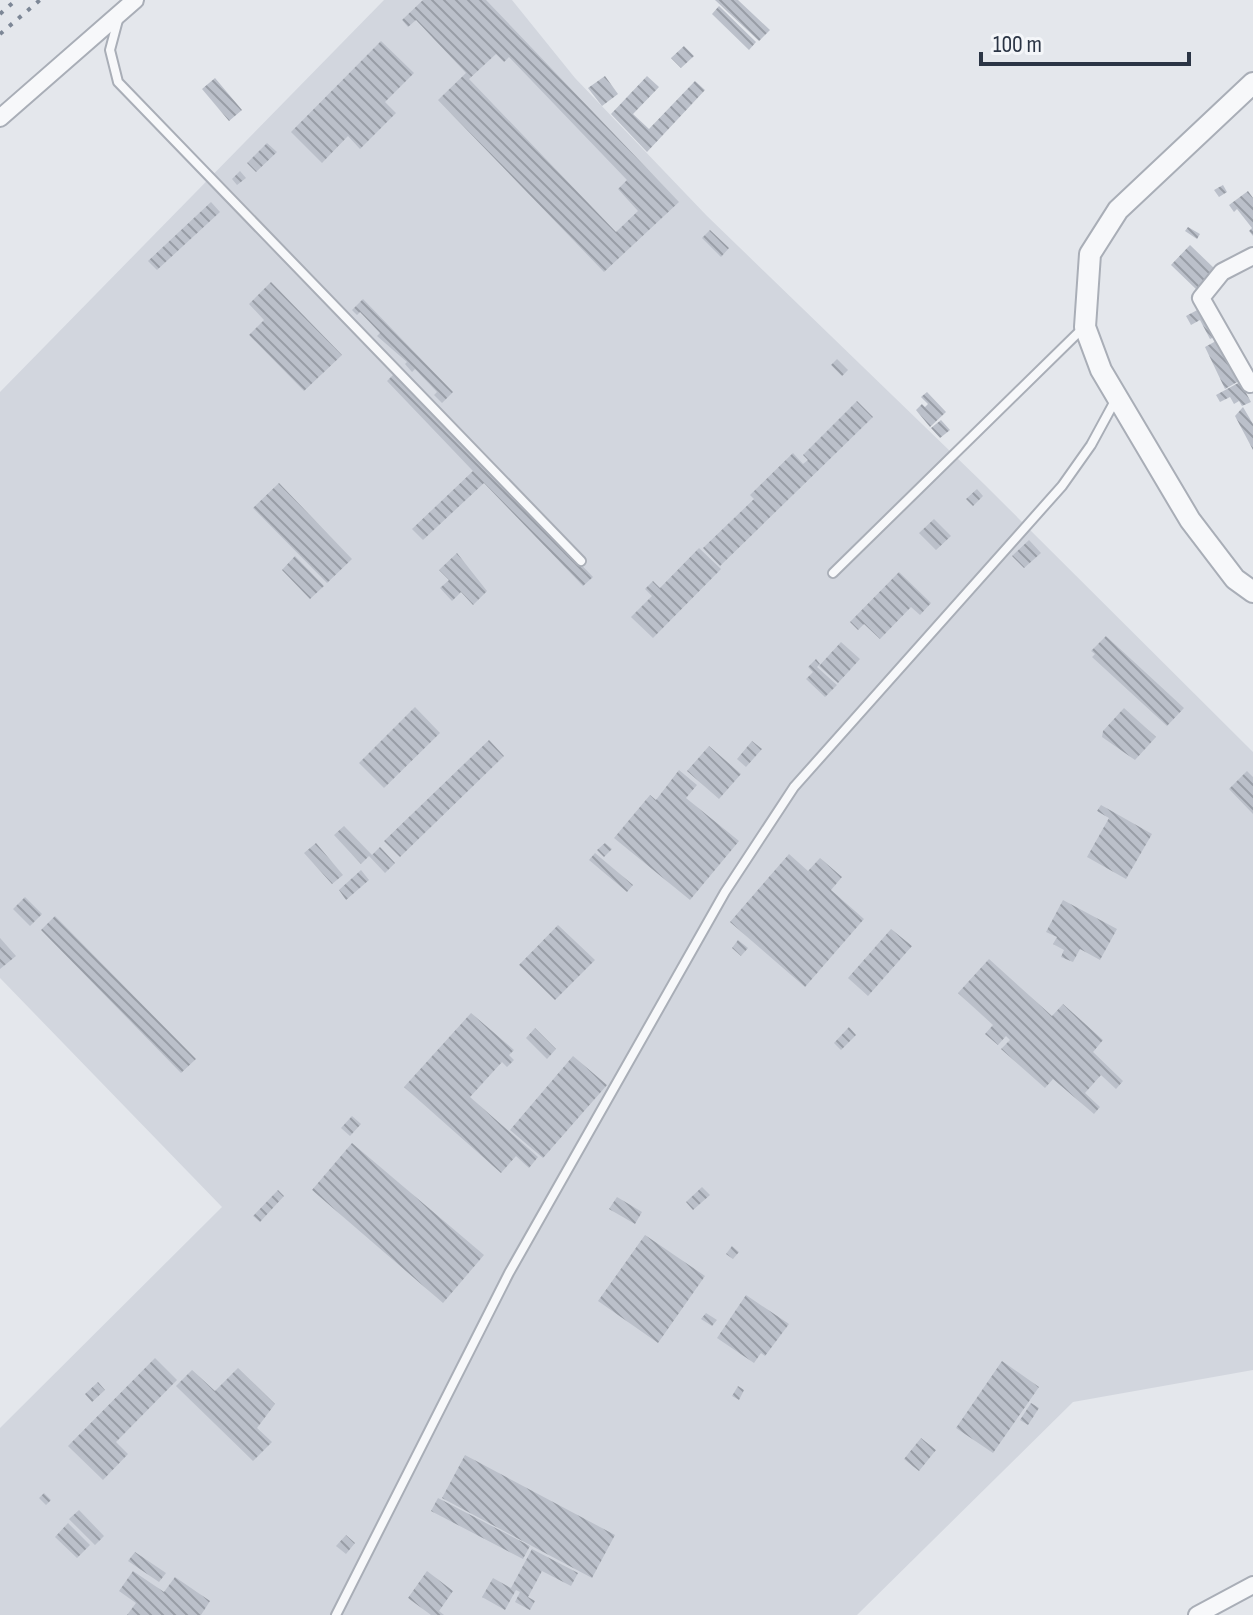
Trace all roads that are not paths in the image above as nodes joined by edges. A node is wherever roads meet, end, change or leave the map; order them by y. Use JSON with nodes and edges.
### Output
{"nodes":[{"id":1,"x":131,"y":4,"type":"edge"},
{"id":2,"x":1253,"y":83,"type":"edge"},
{"id":3,"x":0,"y":118,"type":"edge"},
{"id":4,"x":1253,"y":256,"type":"edge"},
{"id":5,"x":1085,"y":327,"type":"junction"},
{"id":6,"x":1250,"y":384,"type":"dead end"},
{"id":7,"x":1117,"y":398,"type":"junction"},
{"id":8,"x":581,"y":561,"type":"dead end"},
{"id":9,"x":833,"y":573,"type":"dead end"},
{"id":10,"x":1253,"y":592,"type":"edge"},
{"id":11,"x":1253,"y":1585,"type":"edge"},
{"id":12,"x":336,"y":1615,"type":"edge"},
{"id":13,"x":1197,"y":1615,"type":"edge"}],
"edges":[{"from":1,"to":3,"type":"street"},
{"from":1,"to":8,"type":"lane"},
{"from":2,"to":5,"type":"street"},
{"from":4,"to":6,"type":"street"},
{"from":5,"to":7,"type":"street"},
{"from":5,"to":9,"type":"lane"},
{"from":7,"to":10,"type":"street"},
{"from":7,"to":12,"type":"lane"},
{"from":11,"to":13,"type":"street"}]}
